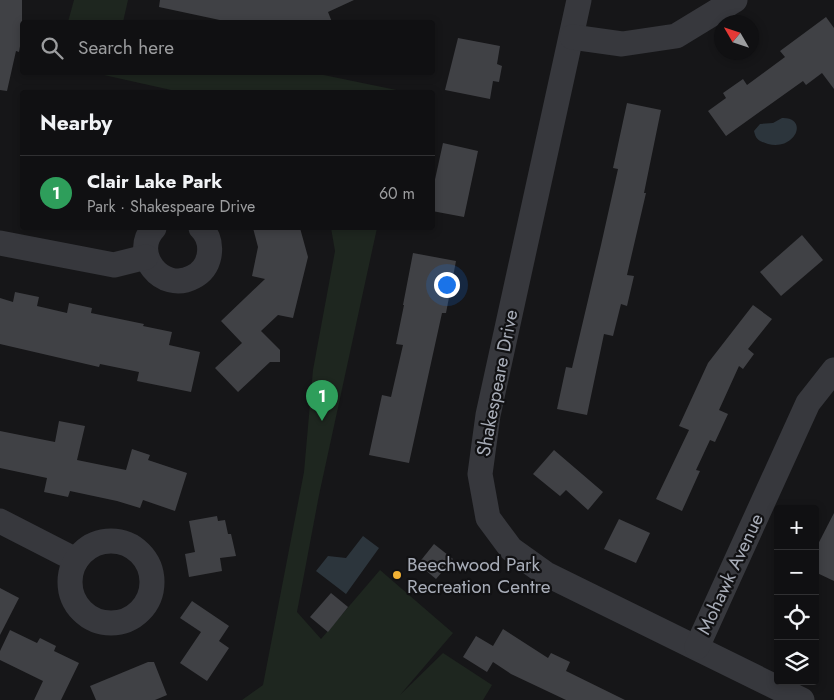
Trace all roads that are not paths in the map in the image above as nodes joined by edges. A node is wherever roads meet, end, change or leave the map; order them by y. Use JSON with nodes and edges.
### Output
{"nodes":[{"id":1,"x":580,"y":0,"type":"edge"},
{"id":2,"x":735,"y":0,"type":"edge"},
{"id":3,"x":572,"y":36,"type":"junction"},
{"id":4,"x":152,"y":230,"type":"edge"},
{"id":5,"x":203,"y":230,"type":"edge"},
{"id":6,"x":0,"y":243,"type":"edge"},
{"id":7,"x":146,"y":258,"type":"junction"},
{"id":8,"x":834,"y":370,"type":"edge"},
{"id":9,"x":0,"y":522,"type":"edge"},
{"id":10,"x":76,"y":560,"type":"dead end"},
{"id":11,"x":697,"y":647,"type":"junction"},
{"id":12,"x":799,"y":699,"type":"edge"}],
"edges":[{"from":1,"to":3,"type":"street","name":"Shakespeare Drive"},
{"from":2,"to":3,"type":"street"},
{"from":3,"to":11,"type":"street","name":"Shakespeare Drive"},
{"from":4,"to":7,"type":"street"},
{"from":5,"to":7,"type":"street"},
{"from":6,"to":7,"type":"street"},
{"from":8,"to":11,"type":"street","name":"Mohawk Avenue"},
{"from":9,"to":10,"type":"street"},
{"from":11,"to":12,"type":"street","name":"Shakespeare Drive"}]}
